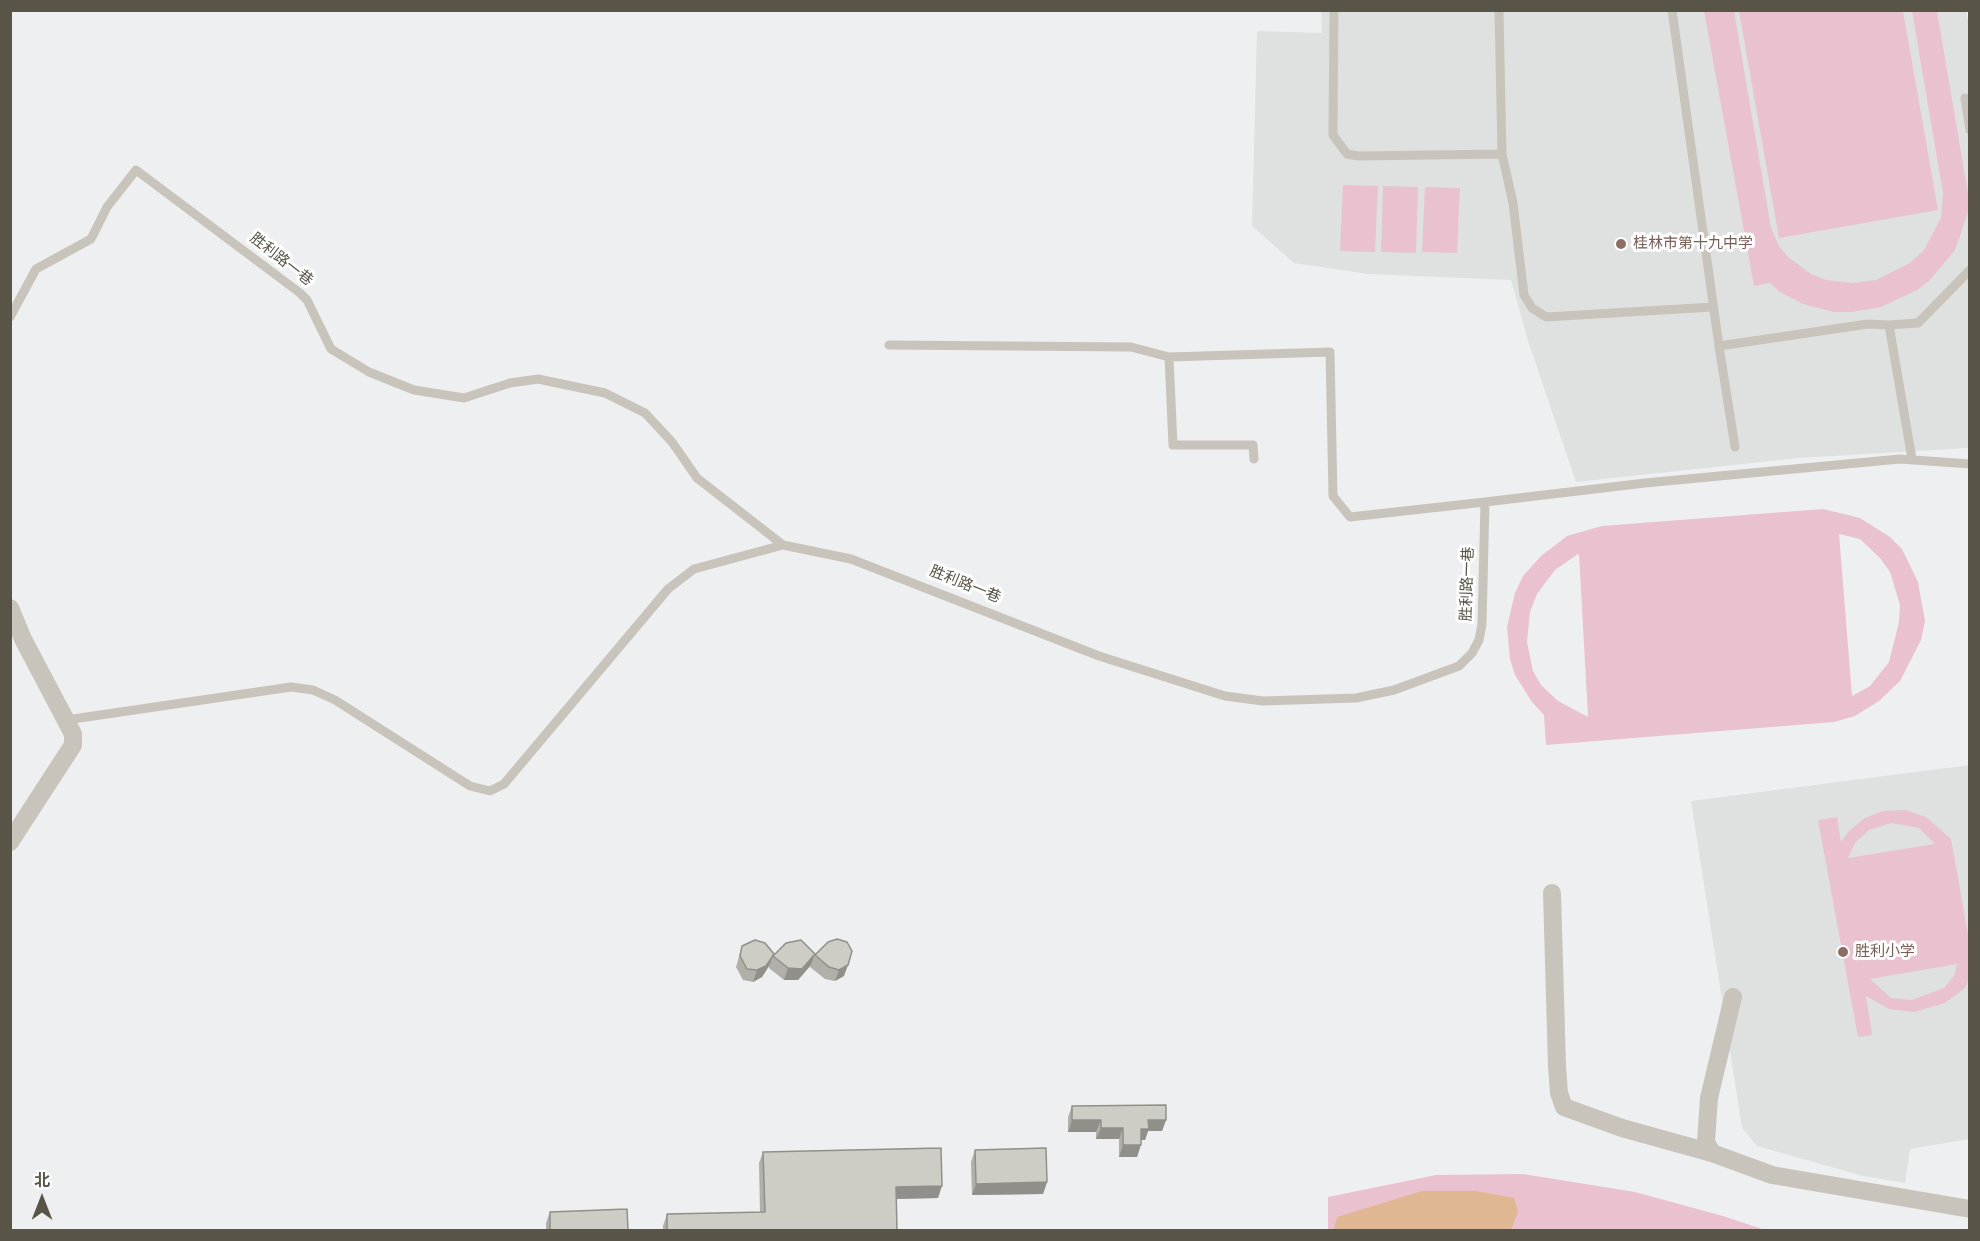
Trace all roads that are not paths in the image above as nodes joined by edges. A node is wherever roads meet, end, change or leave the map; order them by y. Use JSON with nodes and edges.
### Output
{"nodes":[{"id":1,"x":1334,"y":10,"type":"edge"},
{"id":2,"x":1499,"y":10,"type":"edge"},
{"id":3,"x":1672,"y":10,"type":"edge"},
{"id":4,"x":1965,"y":98,"type":"dead end"},
{"id":5,"x":1970,"y":130,"type":"edge"},
{"id":6,"x":1502,"y":154,"type":"junction"},
{"id":7,"x":1970,"y":270,"type":"edge"},
{"id":8,"x":1713,"y":307,"type":"junction"},
{"id":9,"x":10,"y":317,"type":"edge"},
{"id":10,"x":1889,"y":325,"type":"junction"},
{"id":11,"x":889,"y":345,"type":"dead end"},
{"id":12,"x":1719,"y":346,"type":"junction"},
{"id":13,"x":1169,"y":357,"type":"junction"},
{"id":14,"x":1735,"y":447,"type":"dead end"},
{"id":15,"x":1254,"y":459,"type":"dead end"},
{"id":16,"x":1912,"y":459,"type":"junction"},
{"id":17,"x":1970,"y":464,"type":"edge"},
{"id":18,"x":1485,"y":502,"type":"junction"},
{"id":19,"x":783,"y":544,"type":"junction"},
{"id":20,"x":10,"y":608,"type":"edge"},
{"id":21,"x":66,"y":720,"type":"junction"},
{"id":22,"x":10,"y":842,"type":"edge"},
{"id":23,"x":1552,"y":894,"type":"dead end"},
{"id":24,"x":1733,"y":997,"type":"dead end"},
{"id":25,"x":1712,"y":1153,"type":"junction"},
{"id":26,"x":1970,"y":1209,"type":"edge"}],
"edges":[{"from":1,"to":6,"type":"lane"},
{"from":2,"to":6,"type":"lane"},
{"from":3,"to":8,"type":"lane"},
{"from":4,"to":5,"type":"lane"},
{"from":6,"to":8,"type":"lane"},
{"from":7,"to":10,"type":"lane"},
{"from":8,"to":12,"type":"lane"},
{"from":9,"to":19,"type":"lane","name":"胜利路一巷"},
{"from":10,"to":12,"type":"lane"},
{"from":10,"to":16,"type":"lane"},
{"from":11,"to":13,"type":"lane"},
{"from":12,"to":14,"type":"lane"},
{"from":13,"to":15,"type":"lane"},
{"from":13,"to":18,"type":"lane"},
{"from":16,"to":17,"type":"lane"},
{"from":16,"to":18,"type":"lane"},
{"from":18,"to":19,"type":"lane","name":"胜利路一巷"},
{"from":19,"to":21,"type":"lane"},
{"from":20,"to":21,"type":"street"},
{"from":21,"to":22,"type":"street"},
{"from":23,"to":25,"type":"street"},
{"from":24,"to":25,"type":"street"},
{"from":25,"to":26,"type":"street"}]}
